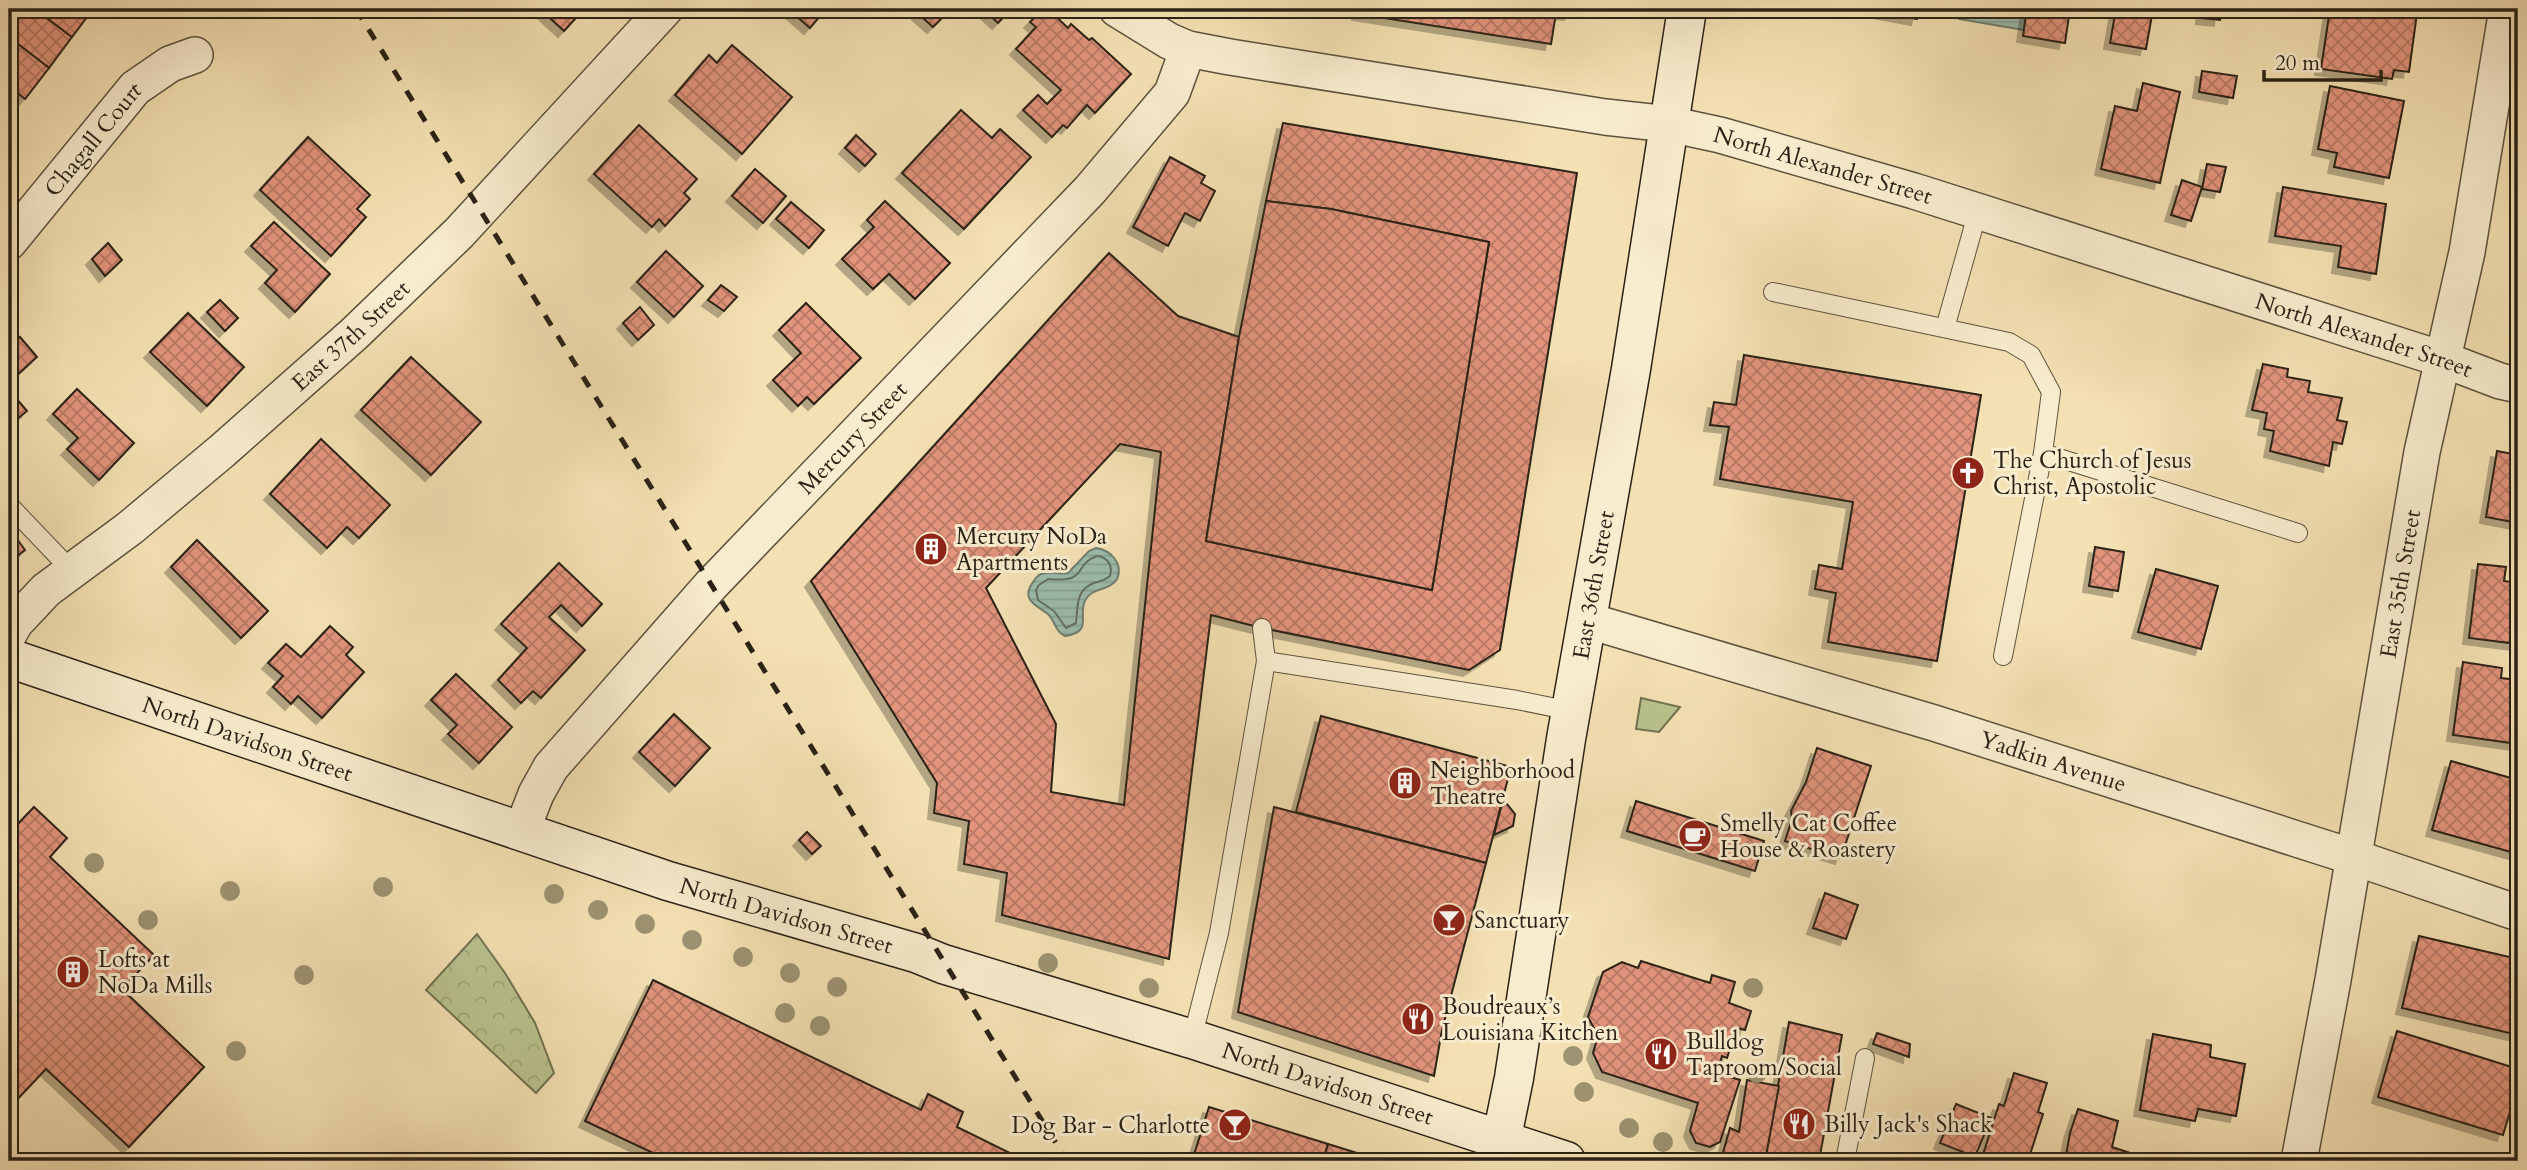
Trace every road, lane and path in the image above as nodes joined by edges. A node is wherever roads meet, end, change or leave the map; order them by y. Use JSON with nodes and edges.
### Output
{"nodes":[{"id":1,"x":665,"y":9,"type":"edge"},
{"id":2,"x":1117,"y":9,"type":"edge"},
{"id":3,"x":1687,"y":9,"type":"edge"},
{"id":4,"x":2507,"y":9,"type":"edge"},
{"id":5,"x":1188,"y":49,"type":"junction"},
{"id":6,"x":195,"y":55,"type":"dead end"},
{"id":7,"x":1669,"y":124,"type":"junction"},
{"id":8,"x":1978,"y":211,"type":"junction"},
{"id":9,"x":9,"y":242,"type":"edge"},
{"id":10,"x":1773,"y":292,"type":"dead end"},
{"id":11,"x":1945,"y":328,"type":"junction"},
{"id":12,"x":2442,"y":359,"type":"junction"},
{"id":13,"x":2518,"y":385,"type":"edge"},
{"id":14,"x":2043,"y":453,"type":"junction"},
{"id":15,"x":9,"y":505,"type":"edge"},
{"id":16,"x":2298,"y":533,"type":"dead end"},
{"id":17,"x":72,"y":571,"type":"junction"},
{"id":18,"x":1586,"y":620,"type":"junction"},
{"id":19,"x":1262,"y":628,"type":"dead end"},
{"id":20,"x":9,"y":634,"type":"edge"},
{"id":21,"x":2003,"y":656,"type":"dead end"},
{"id":22,"x":9,"y":658,"type":"edge"},
{"id":23,"x":1266,"y":661,"type":"junction"},
{"id":24,"x":1571,"y":710,"type":"junction"},
{"id":25,"x":522,"y":830,"type":"junction"},
{"id":26,"x":2353,"y":857,"type":"junction"},
{"id":27,"x":2518,"y":913,"type":"edge"},
{"id":28,"x":1192,"y":1039,"type":"junction"},
{"id":29,"x":1865,"y":1058,"type":"dead end"},
{"id":30,"x":1500,"y":1150,"type":"edge"},
{"id":31,"x":1566,"y":1161,"type":"edge"},
{"id":32,"x":1845,"y":1161,"type":"edge"},
{"id":33,"x":2299,"y":1161,"type":"edge"}],
"edges":[{"from":1,"to":17,"type":"street","name":"East 37th Street"},
{"from":2,"to":5,"type":"street","name":"North Alexander Street"},
{"from":3,"to":7,"type":"street","name":"East 36th Street"},
{"from":4,"to":12,"type":"street","name":"East 35th Street"},
{"from":5,"to":7,"type":"street","name":"North Alexander Street"},
{"from":5,"to":25,"type":"street","name":"Mercury Street"},
{"from":6,"to":9,"type":"street","name":"Chagall Court"},
{"from":7,"to":8,"type":"street","name":"North Alexander Street"},
{"from":7,"to":18,"type":"street","name":"East 36th Street"},
{"from":8,"to":11,"type":"lane"},
{"from":8,"to":12,"type":"street","name":"North Alexander Street"},
{"from":10,"to":11,"type":"lane"},
{"from":11,"to":14,"type":"lane"},
{"from":12,"to":13,"type":"street","name":"North Alexander Street"},
{"from":12,"to":26,"type":"street","name":"East 35th Street"},
{"from":14,"to":16,"type":"lane"},
{"from":14,"to":21,"type":"lane"},
{"from":15,"to":17,"type":"lane"},
{"from":17,"to":20,"type":"street","name":"East 37th Street"},
{"from":18,"to":24,"type":"street","name":"East 36th Street"},
{"from":18,"to":26,"type":"street","name":"Yadkin Avenue"},
{"from":19,"to":23,"type":"lane"},
{"from":22,"to":25,"type":"street","name":"North Davidson Street"},
{"from":23,"to":24,"type":"lane"},
{"from":23,"to":28,"type":"lane"},
{"from":24,"to":30,"type":"street","name":"East 36th Street"},
{"from":25,"to":28,"type":"street","name":"North Davidson Street"},
{"from":26,"to":27,"type":"street","name":"Yadkin Avenue"},
{"from":26,"to":33,"type":"street","name":"East 35th Street"},
{"from":28,"to":30,"type":"street","name":"North Davidson Street"},
{"from":29,"to":32,"type":"lane"},
{"from":30,"to":31,"type":"street","name":"North Davidson Street"}]}
